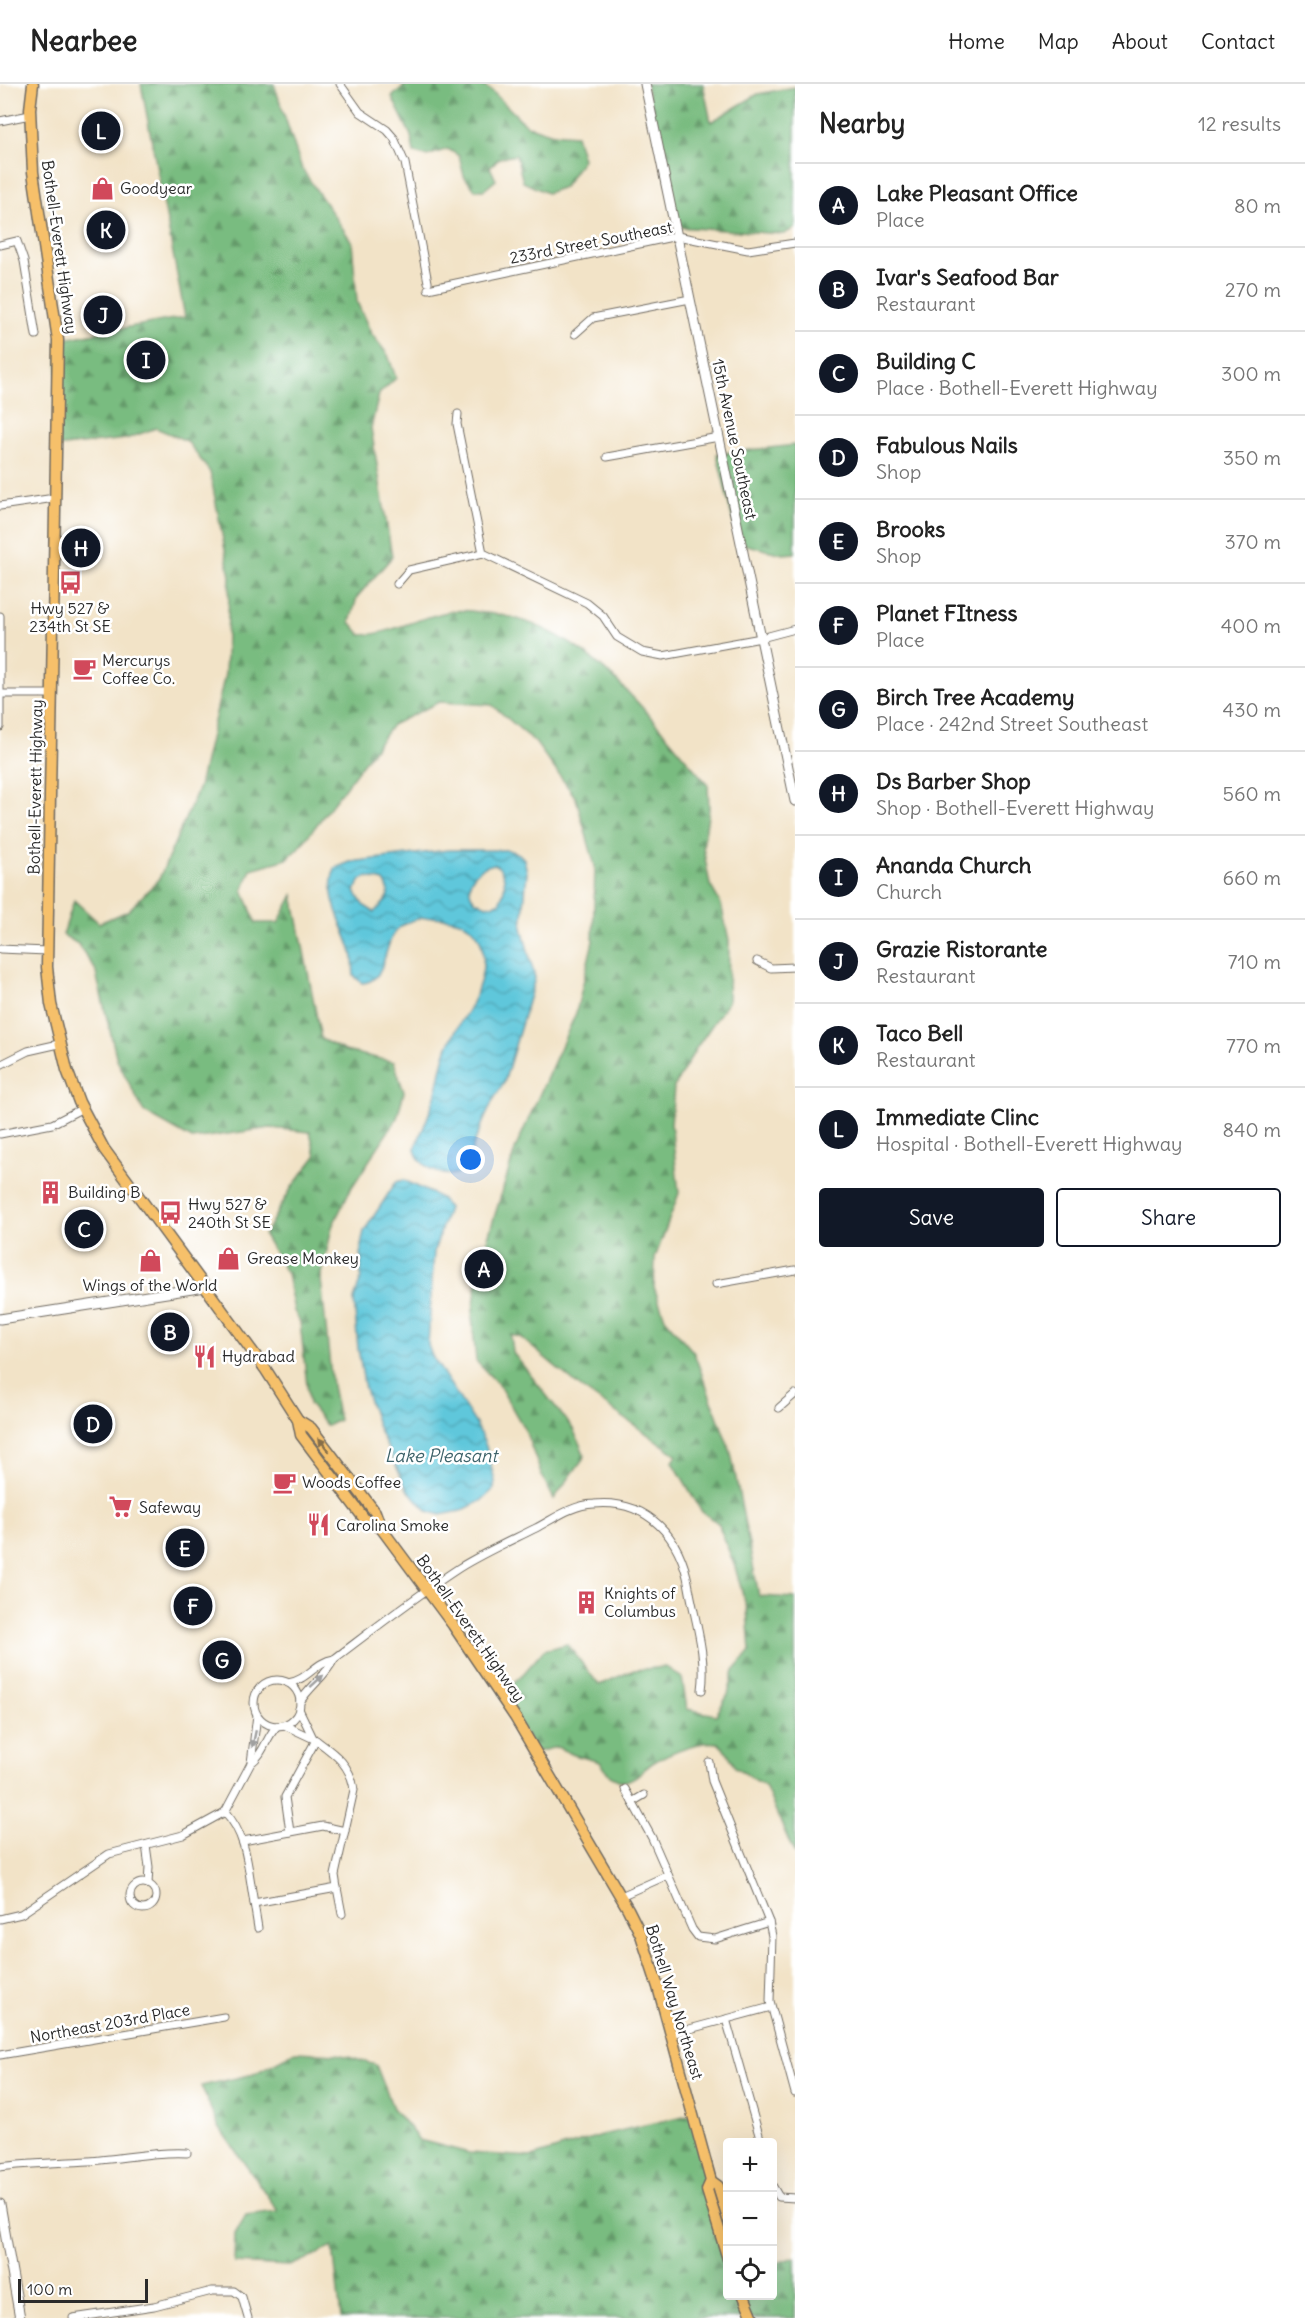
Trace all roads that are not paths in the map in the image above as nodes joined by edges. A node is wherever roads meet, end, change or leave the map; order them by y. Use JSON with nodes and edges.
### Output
{"nodes":[{"id":1,"x":33,"y":84,"type":"edge"},
{"id":2,"x":340,"y":84,"type":"edge"},
{"id":3,"x":645,"y":84,"type":"edge"},
{"id":4,"x":30,"y":115,"type":"junction"},
{"id":5,"x":0,"y":121,"type":"edge"},
{"id":6,"x":677,"y":236,"type":"junction"},
{"id":7,"x":795,"y":243,"type":"edge"},
{"id":8,"x":0,"y":245,"type":"edge"},
{"id":9,"x":690,"y":300,"type":"junction"},
{"id":10,"x":575,"y":333,"type":"dead end"},
{"id":11,"x":36,"y":335,"type":"dead end"},
{"id":12,"x":458,"y":414,"type":"dead end"},
{"id":13,"x":719,"y":438,"type":"junction"},
{"id":14,"x":607,"y":457,"type":"dead end"},
{"id":15,"x":55,"y":498,"type":"junction"},
{"id":16,"x":0,"y":506,"type":"edge"},
{"id":17,"x":483,"y":553,"type":"junction"},
{"id":18,"x":397,"y":584,"type":"dead end"},
{"id":19,"x":0,"y":616,"type":"edge"},
{"id":20,"x":795,"y":628,"type":"edge"},
{"id":21,"x":761,"y":638,"type":"junction"},
{"id":22,"x":1,"y":694,"type":"edge"},
{"id":23,"x":52,"y":694,"type":"junction"},
{"id":24,"x":0,"y":727,"type":"edge"},
{"id":25,"x":795,"y":801,"type":"edge"},
{"id":26,"x":0,"y":949,"type":"edge"},
{"id":27,"x":47,"y":951,"type":"junction"},
{"id":28,"x":758,"y":961,"type":"dead end"},
{"id":29,"x":795,"y":967,"type":"edge"},
{"id":30,"x":59,"y":1044,"type":"junction"},
{"id":31,"x":0,"y":1065,"type":"edge"},
{"id":32,"x":83,"y":1108,"type":"junction"},
{"id":33,"x":0,"y":1134,"type":"edge"},
{"id":34,"x":795,"y":1270,"type":"edge"},
{"id":35,"x":716,"y":1284,"type":"dead end"},
{"id":36,"x":205,"y":1287,"type":"junction"},
{"id":37,"x":0,"y":1319,"type":"edge"},
{"id":38,"x":795,"y":1394,"type":"edge"},
{"id":39,"x":779,"y":1408,"type":"dead end"},
{"id":40,"x":428,"y":1590,"type":"junction"},
{"id":41,"x":334,"y":1659,"type":"junction"},
{"id":42,"x":288,"y":1683,"type":"junction"},
{"id":43,"x":702,"y":1690,"type":"dead end"},
{"id":44,"x":300,"y":1705,"type":"junction"},
{"id":45,"x":257,"y":1715,"type":"junction"},
{"id":46,"x":515,"y":1717,"type":"joint"},
{"id":47,"x":280,"y":1725,"type":"junction"},
{"id":48,"x":315,"y":1739,"type":"junction"},
{"id":49,"x":708,"y":1762,"type":"dead end"},
{"id":50,"x":251,"y":1763,"type":"junction"},
{"id":51,"x":625,"y":1789,"type":"dead end"},
{"id":52,"x":644,"y":1796,"type":"dead end"},
{"id":53,"x":632,"y":1802,"type":"junction"},
{"id":54,"x":225,"y":1812,"type":"junction"},
{"id":55,"x":345,"y":1831,"type":"junction"},
{"id":56,"x":290,"y":1832,"type":"junction"},
{"id":57,"x":243,"y":1841,"type":"junction"},
{"id":58,"x":146,"y":1845,"type":"junction"},
{"id":59,"x":668,"y":1875,"type":"junction"},
{"id":60,"x":148,"y":1884,"type":"dead end"},
{"id":61,"x":337,"y":1888,"type":"junction"},
{"id":62,"x":621,"y":1896,"type":"junction"},
{"id":63,"x":254,"y":1903,"type":"junction"},
{"id":64,"x":342,"y":1914,"type":"dead end"},
{"id":65,"x":0,"y":1919,"type":"edge"},
{"id":66,"x":769,"y":1922,"type":"junction"},
{"id":67,"x":258,"y":1928,"type":"dead end"},
{"id":68,"x":771,"y":2007,"type":"junction"},
{"id":69,"x":224,"y":2017,"type":"dead end"},
{"id":70,"x":726,"y":2019,"type":"junction"},
{"id":71,"x":671,"y":2034,"type":"junction"},
{"id":72,"x":0,"y":2055,"type":"edge"},
{"id":73,"x":795,"y":2093,"type":"edge"},
{"id":74,"x":759,"y":2138,"type":"edge"},
{"id":75,"x":187,"y":2152,"type":"dead end"},
{"id":76,"x":0,"y":2167,"type":"edge"},
{"id":77,"x":711,"y":2181,"type":"junction"},
{"id":78,"x":776,"y":2192,"type":"edge"},
{"id":79,"x":795,"y":2198,"type":"edge"},
{"id":80,"x":723,"y":2202,"type":"edge"},
{"id":81,"x":0,"y":2204,"type":"edge"},
{"id":82,"x":724,"y":2246,"type":"edge"},
{"id":83,"x":746,"y":2300,"type":"edge"},
{"id":84,"x":20,"y":2318,"type":"edge"},
{"id":85,"x":73,"y":2318,"type":"edge"},
{"id":86,"x":248,"y":2318,"type":"edge"},
{"id":87,"x":753,"y":2318,"type":"edge"}],
"edges":[{"from":1,"to":4,"type":"main road","name":"Bothell-Everett Highway"},
{"from":2,"to":6,"type":"street","name":"233rd Street Southeast"},
{"from":3,"to":6,"type":"street","name":"15th Avenue Southeast"},
{"from":4,"to":5,"type":"street"},
{"from":4,"to":15,"type":"main road","name":"Bothell-Everett Highway"},
{"from":6,"to":7,"type":"street","name":"233rd Street Southeast"},
{"from":6,"to":9,"type":"street","name":"15th Avenue Southeast"},
{"from":8,"to":11,"type":"street"},
{"from":9,"to":10,"type":"street"},
{"from":9,"to":13,"type":"street","name":"15th Avenue Southeast"},
{"from":12,"to":17,"type":"street"},
{"from":13,"to":14,"type":"street"},
{"from":13,"to":21,"type":"street","name":"15th Avenue Southeast"},
{"from":15,"to":16,"type":"street"},
{"from":15,"to":23,"type":"main road","name":"Bothell-Everett Highway"},
{"from":17,"to":18,"type":"street"},
{"from":17,"to":21,"type":"street"},
{"from":19,"to":22,"type":"street"},
{"from":20,"to":21,"type":"street"},
{"from":21,"to":25,"type":"street","name":"15th Avenue Southeast"},
{"from":22,"to":23,"type":"street"},
{"from":22,"to":24,"type":"street"},
{"from":23,"to":27,"type":"main road","name":"Bothell-Everett Highway"},
{"from":26,"to":27,"type":"street"},
{"from":27,"to":30,"type":"main road","name":"Bothell-Everett Highway"},
{"from":28,"to":29,"type":"street"},
{"from":30,"to":31,"type":"street"},
{"from":30,"to":32,"type":"main road","name":"Bothell-Everett Highway"},
{"from":32,"to":33,"type":"street"},
{"from":32,"to":36,"type":"main road","name":"Bothell-Everett Highway"},
{"from":34,"to":35,"type":"street"},
{"from":36,"to":37,"type":"street"},
{"from":36,"to":40,"type":"main road","name":"Bothell-Everett Highway"},
{"from":38,"to":39,"type":"street"},
{"from":40,"to":41,"type":"street"},
{"from":40,"to":43,"type":"street"},
{"from":40,"to":46,"type":"main road","name":"Bothell-Everett Highway"},
{"from":41,"to":42,"type":"street"},
{"from":44,"to":41,"type":"street","one_way":true},
{"from":42,"to":44,"type":"street"},
{"from":42,"to":45,"type":"street"},
{"from":44,"to":47,"type":"street"},
{"from":44,"to":48,"type":"street"},
{"from":45,"to":47,"type":"street"},
{"from":45,"to":50,"type":"street","one_way":true},
{"from":46,"to":62,"type":"main road","name":"Bothell Way Northeast"},
{"from":47,"to":48,"type":"street"},
{"from":47,"to":50,"type":"street"},
{"from":48,"to":55,"type":"street"},
{"from":48,"to":56,"type":"street"},
{"from":49,"to":66,"type":"street"},
{"from":50,"to":54,"type":"street"},
{"from":51,"to":53,"type":"street"},
{"from":52,"to":53,"type":"street"},
{"from":53,"to":59,"type":"street"},
{"from":54,"to":57,"type":"street"},
{"from":54,"to":58,"type":"street"},
{"from":55,"to":56,"type":"street"},
{"from":55,"to":61,"type":"street"},
{"from":56,"to":57,"type":"street"},
{"from":57,"to":63,"type":"street"},
{"from":58,"to":60,"type":"street"},
{"from":58,"to":65,"type":"street"},
{"from":59,"to":62,"type":"street"},
{"from":59,"to":66,"type":"street"},
{"from":61,"to":63,"type":"street"},
{"from":61,"to":64,"type":"street"},
{"from":62,"to":71,"type":"main road","name":"Bothell Way Northeast"},
{"from":63,"to":67,"type":"street"},
{"from":66,"to":68,"type":"street"},
{"from":68,"to":70,"type":"street"},
{"from":68,"to":73,"type":"street"},
{"from":69,"to":72,"type":"street","name":"Northeast 203rd Place"},
{"from":70,"to":71,"type":"street"},
{"from":70,"to":74,"type":"street"},
{"from":71,"to":77,"type":"main road","name":"Bothell Way Northeast"},
{"from":75,"to":76,"type":"street"},
{"from":77,"to":80,"type":"main road","name":"Bothell Way Northeast"},
{"from":77,"to":82,"type":"main road","name":"Bothell Way Northeast"},
{"from":78,"to":79,"type":"street"},
{"from":81,"to":84,"type":"street"},
{"from":83,"to":87,"type":"main road"},
{"from":85,"to":86,"type":"street"}]}
